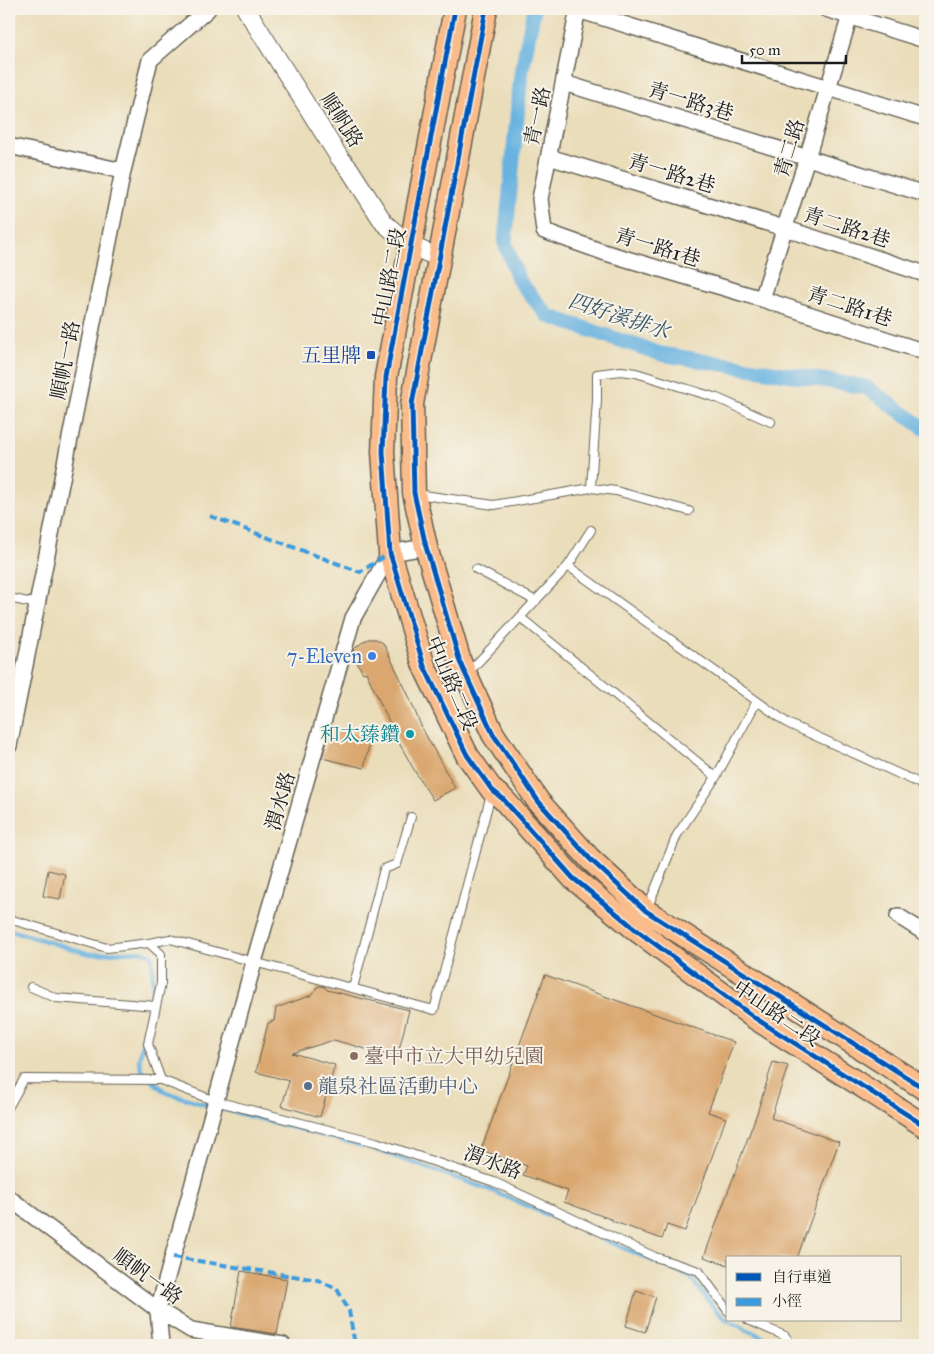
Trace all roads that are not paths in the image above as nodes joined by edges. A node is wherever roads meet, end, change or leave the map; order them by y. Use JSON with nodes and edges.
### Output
{"nodes":[{"id":1,"x":208,"y":9,"type":"edge"},
{"id":2,"x":246,"y":9,"type":"edge"},
{"id":3,"x":455,"y":9,"type":"edge"},
{"id":4,"x":486,"y":9,"type":"edge"},
{"id":5,"x":826,"y":9,"type":"edge"},
{"id":6,"x":578,"y":10,"type":"edge"},
{"id":7,"x":851,"y":12,"type":"edge"},
{"id":8,"x":925,"y":40,"type":"edge"},
{"id":9,"x":564,"y":83,"type":"junction"},
{"id":10,"x":828,"y":88,"type":"junction"},
{"id":11,"x":925,"y":118,"type":"edge"},
{"id":12,"x":9,"y":146,"type":"edge"},
{"id":13,"x":549,"y":157,"type":"junction"},
{"id":14,"x":807,"y":158,"type":"junction"},
{"id":15,"x":123,"y":171,"type":"junction"},
{"id":16,"x":925,"y":194,"type":"edge"},
{"id":17,"x":784,"y":228,"type":"junction"},
{"id":18,"x":544,"y":231,"type":"joint"},
{"id":19,"x":410,"y":246,"type":"junction"},
{"id":20,"x":440,"y":258,"type":"junction"},
{"id":21,"x":925,"y":274,"type":"edge"},
{"id":22,"x":762,"y":299,"type":"junction"},
{"id":23,"x":925,"y":352,"type":"edge"},
{"id":24,"x":771,"y":422,"type":"dead end"},
{"id":25,"x":591,"y":488,"type":"junction"},
{"id":26,"x":414,"y":494,"type":"junction"},
{"id":27,"x":688,"y":511,"type":"dead end"},
{"id":28,"x":592,"y":530,"type":"dead end"},
{"id":29,"x":426,"y":547,"type":"junction"},
{"id":30,"x":390,"y":554,"type":"junction"},
{"id":31,"x":568,"y":566,"type":"junction"},
{"id":32,"x":476,"y":569,"type":"dead end"},
{"id":33,"x":9,"y":598,"type":"edge"},
{"id":34,"x":536,"y":601,"type":"junction"},
{"id":35,"x":37,"y":604,"type":"junction"},
{"id":36,"x":520,"y":617,"type":"junction"},
{"id":37,"x":466,"y":675,"type":"junction"},
{"id":38,"x":757,"y":701,"type":"junction"},
{"id":39,"x":9,"y":746,"type":"edge"},
{"id":40,"x":925,"y":774,"type":"edge"},
{"id":41,"x":716,"y":777,"type":"junction"},
{"id":42,"x":919,"y":783,"type":"junction"},
{"id":43,"x":492,"y":790,"type":"junction"},
{"id":44,"x":925,"y":792,"type":"edge"},
{"id":45,"x":411,"y":817,"type":"dead end"},
{"id":46,"x":646,"y":911,"type":"junction"},
{"id":47,"x":898,"y":916,"type":"dead end"},
{"id":48,"x":9,"y":919,"type":"edge"},
{"id":49,"x":925,"y":934,"type":"edge"},
{"id":50,"x":149,"y":942,"type":"junction"},
{"id":51,"x":254,"y":962,"type":"junction"},
{"id":52,"x":31,"y":987,"type":"dead end"},
{"id":53,"x":353,"y":988,"type":"junction"},
{"id":54,"x":156,"y":1006,"type":"junction"},
{"id":55,"x":160,"y":1080,"type":"junction"},
{"id":56,"x":925,"y":1089,"type":"edge"},
{"id":57,"x":215,"y":1101,"type":"junction"},
{"id":58,"x":9,"y":1106,"type":"edge"},
{"id":59,"x":925,"y":1124,"type":"edge"},
{"id":60,"x":9,"y":1198,"type":"edge"},
{"id":61,"x":726,"y":1308,"type":"edge"},
{"id":62,"x":158,"y":1310,"type":"junction"},
{"id":63,"x":753,"y":1322,"type":"edge"},
{"id":64,"x":161,"y":1345,"type":"edge"},
{"id":65,"x":283,"y":1345,"type":"edge"},
{"id":66,"x":792,"y":1345,"type":"edge"}],
"edges":[{"from":1,"to":15,"type":"street","name":"順帆一路"},
{"from":2,"to":19,"type":"street","name":"順帆路"},
{"from":3,"to":19,"type":"main road","name":"中山路二段"},
{"from":4,"to":20,"type":"main road","name":"中山路二段"},
{"from":5,"to":7,"type":"street"},
{"from":6,"to":9,"type":"street","name":"青一路"},
{"from":6,"to":10,"type":"street"},
{"from":7,"to":8,"type":"street"},
{"from":7,"to":10,"type":"street","name":"青二路"},
{"from":9,"to":13,"type":"street","name":"青一路"},
{"from":9,"to":14,"type":"street","name":"青一路3巷"},
{"from":10,"to":11,"type":"street"},
{"from":10,"to":14,"type":"street","name":"青二路"},
{"from":12,"to":15,"type":"street"},
{"from":13,"to":17,"type":"street","name":"青一路2巷"},
{"from":13,"to":18,"type":"street","name":"青一路"},
{"from":14,"to":16,"type":"street","name":"青一路3巷"},
{"from":14,"to":17,"type":"street","name":"青二路"},
{"from":15,"to":35,"type":"street","name":"順帆一路"},
{"from":17,"to":21,"type":"street","name":"青二路2巷"},
{"from":17,"to":22,"type":"street","name":"青二路"},
{"from":18,"to":22,"type":"street","name":"青一路1巷"},
{"from":19,"to":20,"type":"street","name":"順帆路"},
{"from":19,"to":30,"type":"main road","name":"中山路二段"},
{"from":20,"to":26,"type":"main road","name":"中山路二段"},
{"from":22,"to":23,"type":"street","name":"青二路1巷"},
{"from":24,"to":25,"type":"lane"},
{"from":25,"to":26,"type":"lane"},
{"from":25,"to":27,"type":"lane"},
{"from":26,"to":29,"type":"main road","name":"中山路二段"},
{"from":28,"to":31,"type":"lane"},
{"from":29,"to":30,"type":"street"},
{"from":29,"to":37,"type":"main road","name":"中山路二段"},
{"from":30,"to":43,"type":"main road","name":"中山路二段"},
{"from":30,"to":51,"type":"street","name":"渭水路"},
{"from":31,"to":34,"type":"lane"},
{"from":31,"to":38,"type":"lane"},
{"from":32,"to":34,"type":"lane"},
{"from":33,"to":35,"type":"lane"},
{"from":34,"to":36,"type":"lane"},
{"from":35,"to":39,"type":"street","name":"順帆一路"},
{"from":36,"to":37,"type":"lane"},
{"from":36,"to":41,"type":"lane"},
{"from":37,"to":46,"type":"main road","name":"中山路二段"},
{"from":38,"to":41,"type":"lane"},
{"from":38,"to":42,"type":"lane"},
{"from":40,"to":42,"type":"lane"},
{"from":41,"to":46,"type":"lane"},
{"from":42,"to":44,"type":"lane"},
{"from":43,"to":53,"type":"lane"},
{"from":43,"to":59,"type":"main road","name":"中山路二段"},
{"from":45,"to":53,"type":"lane"},
{"from":46,"to":56,"type":"main road","name":"中山路二段"},
{"from":47,"to":49,"type":"street"},
{"from":48,"to":50,"type":"lane"},
{"from":50,"to":51,"type":"lane"},
{"from":50,"to":54,"type":"lane"},
{"from":51,"to":53,"type":"lane"},
{"from":51,"to":57,"type":"street","name":"渭水路"},
{"from":52,"to":54,"type":"lane"},
{"from":54,"to":55,"type":"lane"},
{"from":55,"to":57,"type":"lane","name":"渭水路"},
{"from":55,"to":58,"type":"lane","name":"渭水路"},
{"from":57,"to":61,"type":"lane","name":"渭水路"},
{"from":57,"to":62,"type":"street","name":"渭水路"},
{"from":60,"to":62,"type":"street","name":"順帆一路"},
{"from":62,"to":64,"type":"street","name":"渭水路"},
{"from":62,"to":65,"type":"street","name":"順帆一路"},
{"from":63,"to":66,"type":"lane"}]}
